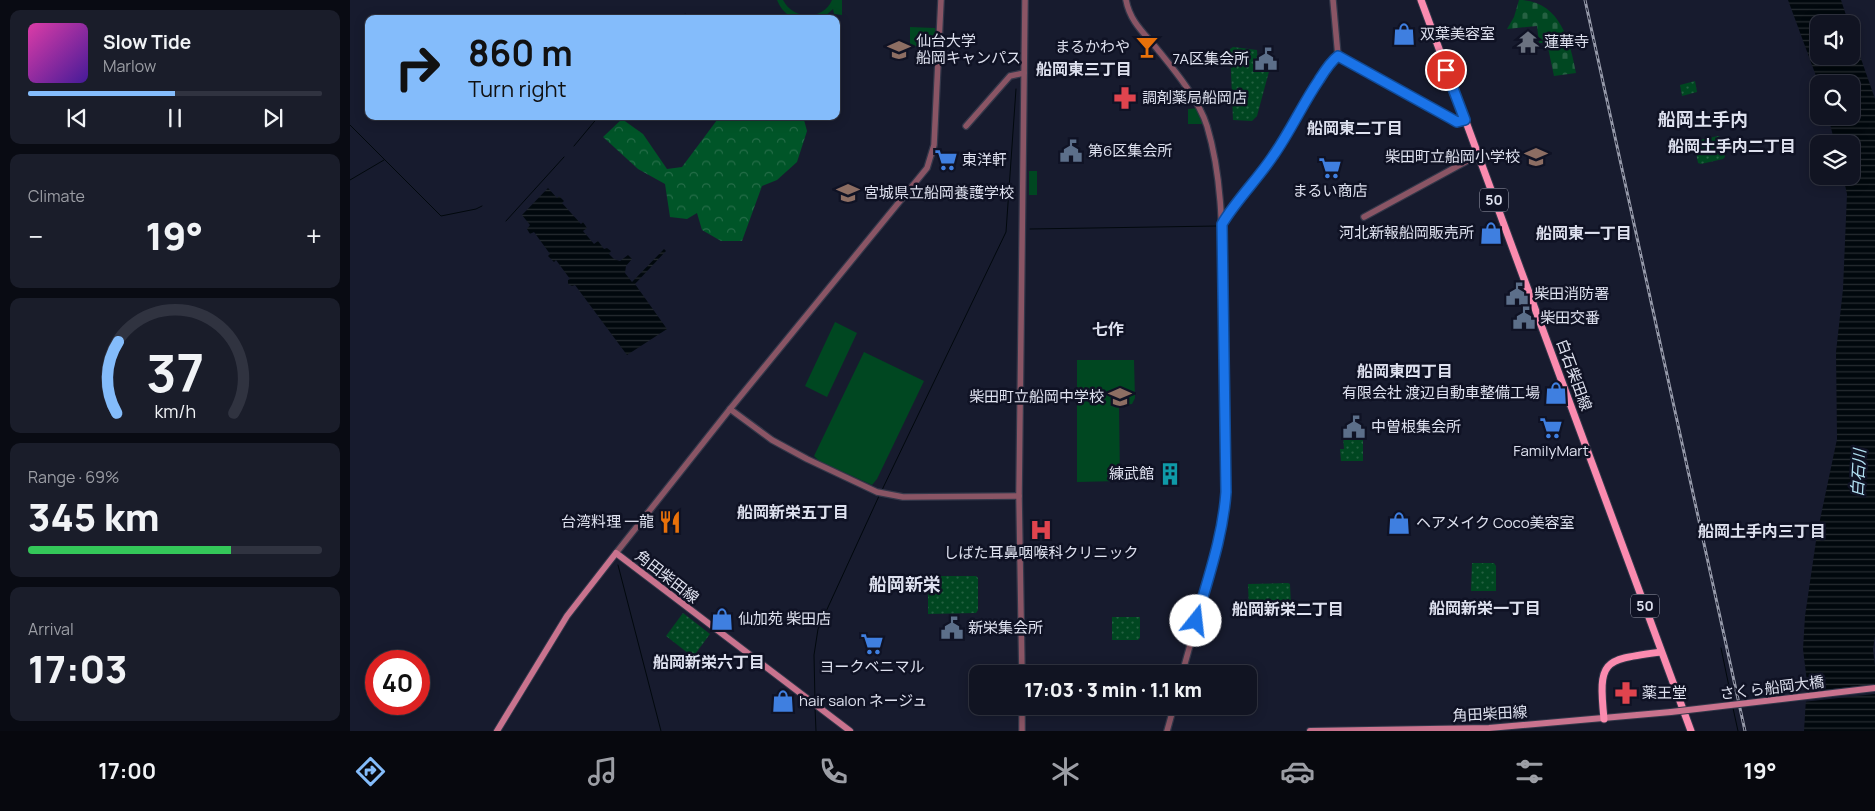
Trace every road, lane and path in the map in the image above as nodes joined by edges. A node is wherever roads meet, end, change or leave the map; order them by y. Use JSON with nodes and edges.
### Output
{"nodes":[{"id":1,"x":941,"y":0,"type":"edge"},
{"id":2,"x":1025,"y":0,"type":"edge"},
{"id":3,"x":1126,"y":0,"type":"edge"},
{"id":4,"x":1333,"y":0,"type":"edge"},
{"id":5,"x":1421,"y":0,"type":"edge"},
{"id":6,"x":1338,"y":56,"type":"junction"},
{"id":7,"x":1024,"y":73,"type":"junction"},
{"id":8,"x":1465,"y":120,"type":"junction"},
{"id":9,"x":966,"y":126,"type":"dead end"},
{"id":10,"x":1478,"y":155,"type":"junction"},
{"id":11,"x":1364,"y":217,"type":"dead end"},
{"id":12,"x":1222,"y":224,"type":"junction"},
{"id":13,"x":730,"y":409,"type":"junction"},
{"id":14,"x":1019,"y":496,"type":"junction"},
{"id":15,"x":616,"y":553,"type":"junction"},
{"id":16,"x":1661,"y":652,"type":"junction"},
{"id":17,"x":1022,"y":665,"type":"edge"},
{"id":18,"x":1184,"y":665,"type":"edge"},
{"id":19,"x":1875,"y":688,"type":"edge"},
{"id":20,"x":1671,"y":712,"type":"joint"},
{"id":21,"x":1022,"y":715,"type":"edge"},
{"id":22,"x":1171,"y":715,"type":"edge"},
{"id":23,"x":1604,"y":719,"type":"junction"},
{"id":24,"x":496,"y":731,"type":"edge"},
{"id":25,"x":850,"y":731,"type":"edge"},
{"id":26,"x":1022,"y":731,"type":"edge"},
{"id":27,"x":1167,"y":731,"type":"edge"},
{"id":28,"x":1310,"y":731,"type":"edge"},
{"id":29,"x":1691,"y":731,"type":"edge"}],
"edges":[{"from":1,"to":13,"type":"street"},
{"from":2,"to":7,"type":"street"},
{"from":3,"to":12,"type":"street"},
{"from":4,"to":6,"type":"street"},
{"from":5,"to":8,"type":"main road","name":"白石柴田線","number":"50"},
{"from":6,"to":8,"type":"street"},
{"from":6,"to":12,"type":"street"},
{"from":7,"to":9,"type":"street"},
{"from":7,"to":14,"type":"street"},
{"from":8,"to":10,"type":"main road","name":"白石柴田線","number":"50"},
{"from":10,"to":11,"type":"street"},
{"from":10,"to":16,"type":"main road","name":"白石柴田線","number":"50"},
{"from":12,"to":18,"type":"street"},
{"from":13,"to":14,"type":"street"},
{"from":13,"to":15,"type":"street"},
{"from":14,"to":17,"type":"street"},
{"from":15,"to":24,"type":"main road","name":"角田柴田線"},
{"from":15,"to":25,"type":"main road","name":"角田柴田線"},
{"from":16,"to":23,"type":"main road"},
{"from":16,"to":29,"type":"main road","name":"白石柴田線","number":"50"},
{"from":19,"to":20,"type":"main road","name":"さくら船岡大橋","bridge":true},
{"from":20,"to":23,"type":"main road","name":"角田柴田線"},
{"from":21,"to":26,"type":"street"},
{"from":22,"to":27,"type":"street"},
{"from":23,"to":28,"type":"main road","name":"角田柴田線"}]}
